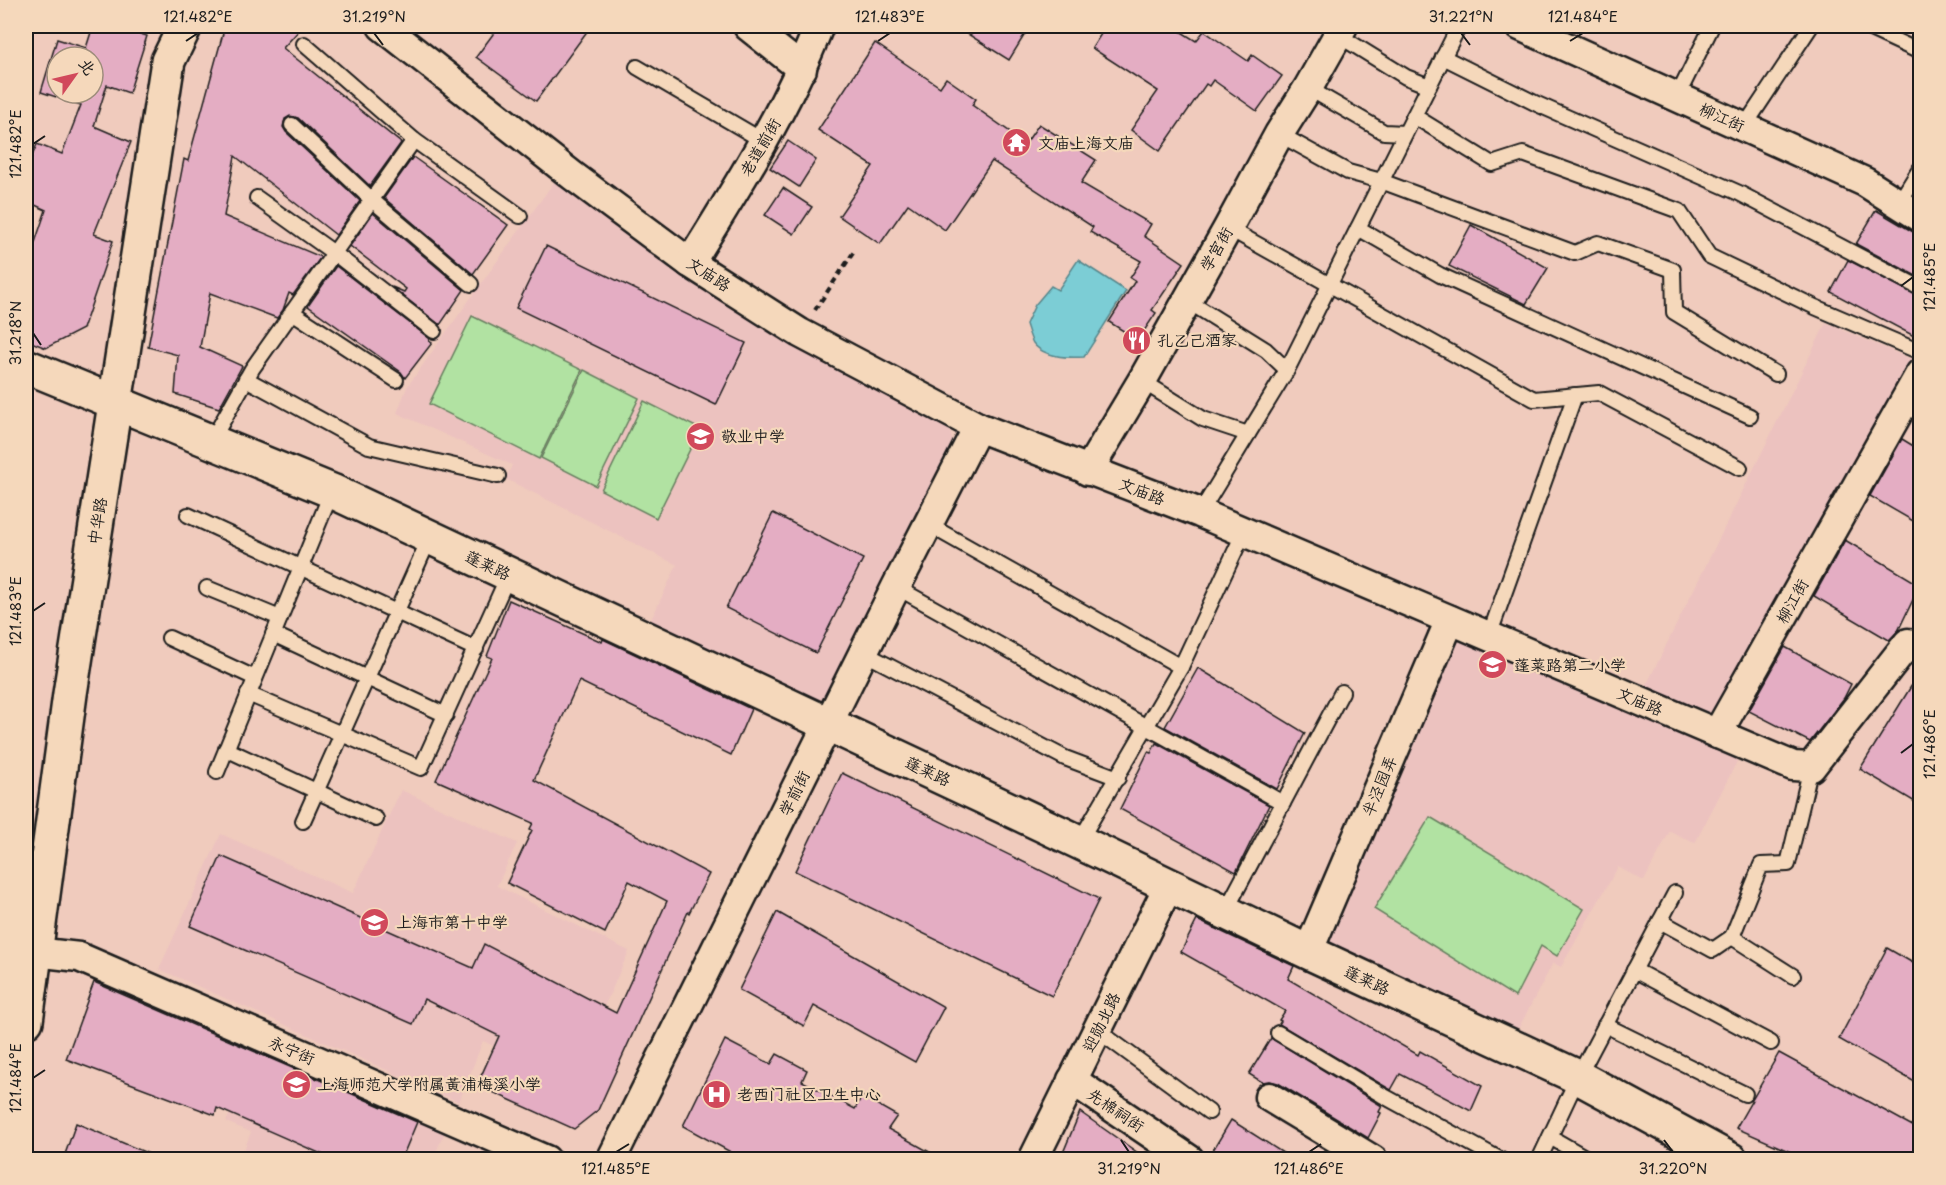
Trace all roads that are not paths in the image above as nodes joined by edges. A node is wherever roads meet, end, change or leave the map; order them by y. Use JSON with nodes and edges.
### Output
{"nodes":[{"id":1,"x":184,"y":26,"type":"edge"},
{"id":2,"x":382,"y":26,"type":"edge"},
{"id":3,"x":748,"y":26,"type":"edge"},
{"id":4,"x":819,"y":26,"type":"edge"},
{"id":5,"x":1459,"y":26,"type":"edge"},
{"id":6,"x":1520,"y":26,"type":"edge"},
{"id":7,"x":1712,"y":26,"type":"edge"},
{"id":8,"x":1811,"y":26,"type":"edge"},
{"id":9,"x":1864,"y":26,"type":"edge"},
{"id":10,"x":1340,"y":30,"type":"edge"},
{"id":11,"x":304,"y":44,"type":"dead end"},
{"id":12,"x":1920,"y":52,"type":"edge"},
{"id":13,"x":1443,"y":57,"type":"junction"},
{"id":14,"x":637,"y":67,"type":"dead end"},
{"id":15,"x":802,"y":69,"type":"junction"},
{"id":16,"x":1429,"y":86,"type":"junction"},
{"id":17,"x":1308,"y":88,"type":"junction"},
{"id":18,"x":1677,"y":97,"type":"junction"},
{"id":19,"x":1414,"y":116,"type":"junction"},
{"id":20,"x":292,"y":125,"type":"dead end"},
{"id":21,"x":1744,"y":127,"type":"junction"},
{"id":22,"x":1405,"y":133,"type":"junction"},
{"id":23,"x":1279,"y":134,"type":"junction"},
{"id":24,"x":414,"y":140,"type":"junction"},
{"id":25,"x":765,"y":142,"type":"junction"},
{"id":26,"x":1920,"y":169,"type":"edge"},
{"id":27,"x":1381,"y":181,"type":"junction"},
{"id":28,"x":257,"y":198,"type":"dead end"},
{"id":29,"x":372,"y":200,"type":"junction"},
{"id":30,"x":1910,"y":210,"type":"edge"},
{"id":31,"x":520,"y":216,"type":"dead end"},
{"id":32,"x":1228,"y":228,"type":"junction"},
{"id":33,"x":1358,"y":228,"type":"junction"},
{"id":34,"x":334,"y":253,"type":"junction"},
{"id":35,"x":690,"y":263,"type":"junction"},
{"id":36,"x":471,"y":284,"type":"dead end"},
{"id":37,"x":1329,"y":286,"type":"junction"},
{"id":38,"x":1920,"y":288,"type":"edge"},
{"id":39,"x":1186,"y":300,"type":"junction"},
{"id":40,"x":292,"y":312,"type":"junction"},
{"id":41,"x":434,"y":331,"type":"dead end"},
{"id":42,"x":1920,"y":352,"type":"edge"},
{"id":43,"x":26,"y":366,"type":"edge"},
{"id":44,"x":1287,"y":370,"type":"junction"},
{"id":45,"x":1776,"y":374,"type":"dead end"},
{"id":46,"x":1920,"y":374,"type":"edge"},
{"id":47,"x":246,"y":379,"type":"junction"},
{"id":48,"x":396,"y":380,"type":"dead end"},
{"id":49,"x":1142,"y":381,"type":"junction"},
{"id":50,"x":1575,"y":395,"type":"junction"},
{"id":51,"x":116,"y":402,"type":"junction"},
{"id":52,"x":1912,"y":408,"type":"edge"},
{"id":53,"x":1750,"y":416,"type":"dead end"},
{"id":54,"x":978,"y":427,"type":"junction"},
{"id":55,"x":1248,"y":434,"type":"junction"},
{"id":56,"x":211,"y":442,"type":"junction"},
{"id":57,"x":1740,"y":468,"type":"dead end"},
{"id":58,"x":1088,"y":471,"type":"junction"},
{"id":59,"x":498,"y":476,"type":"dead end"},
{"id":60,"x":332,"y":491,"type":"junction"},
{"id":61,"x":1200,"y":513,"type":"junction"},
{"id":62,"x":188,"y":515,"type":"dead end"},
{"id":63,"x":929,"y":525,"type":"junction"},
{"id":64,"x":1244,"y":532,"type":"junction"},
{"id":65,"x":430,"y":537,"type":"junction"},
{"id":66,"x":300,"y":567,"type":"junction"},
{"id":67,"x":509,"y":574,"type":"junction"},
{"id":68,"x":896,"y":587,"type":"junction"},
{"id":69,"x":207,"y":588,"type":"dead end"},
{"id":70,"x":396,"y":612,"type":"junction"},
{"id":71,"x":279,"y":618,"type":"junction"},
{"id":72,"x":1450,"y":620,"type":"junction"},
{"id":73,"x":273,"y":634,"type":"junction"},
{"id":74,"x":1489,"y":636,"type":"junction"},
{"id":75,"x":169,"y":638,"type":"dead end"},
{"id":76,"x":476,"y":649,"type":"junction"},
{"id":77,"x":1920,"y":651,"type":"edge"},
{"id":78,"x":864,"y":653,"type":"junction"},
{"id":79,"x":1181,"y":667,"type":"junction"},
{"id":80,"x":367,"y":677,"type":"junction"},
{"id":81,"x":255,"y":678,"type":"junction"},
{"id":82,"x":1342,"y":692,"type":"dead end"},
{"id":83,"x":248,"y":694,"type":"junction"},
{"id":84,"x":446,"y":715,"type":"junction"},
{"id":85,"x":828,"y":724,"type":"junction"},
{"id":86,"x":1146,"y":726,"type":"junction"},
{"id":87,"x":342,"y":734,"type":"junction"},
{"id":88,"x":1717,"y":734,"type":"junction"},
{"id":89,"x":226,"y":749,"type":"junction"},
{"id":90,"x":1811,"y":767,"type":"junction"},
{"id":91,"x":217,"y":771,"type":"dead end"},
{"id":92,"x":1118,"y":778,"type":"junction"},
{"id":93,"x":316,"y":791,"type":"junction"},
{"id":94,"x":1283,"y":803,"type":"junction"},
{"id":95,"x":376,"y":819,"type":"dead end"},
{"id":96,"x":303,"y":821,"type":"dead end"},
{"id":97,"x":1079,"y":842,"type":"junction"},
{"id":98,"x":1169,"y":885,"type":"junction"},
{"id":99,"x":1675,"y":893,"type":"dead end"},
{"id":100,"x":1225,"y":912,"type":"junction"},
{"id":101,"x":1660,"y":921,"type":"junction"},
{"id":102,"x":1732,"y":937,"type":"junction"},
{"id":103,"x":35,"y":952,"type":"junction"},
{"id":104,"x":1308,"y":952,"type":"junction"},
{"id":105,"x":1634,"y":970,"type":"junction"},
{"id":106,"x":1793,"y":976,"type":"dead end"},
{"id":107,"x":26,"y":1020,"type":"edge"},
{"id":108,"x":1605,"y":1025,"type":"junction"},
{"id":109,"x":1097,"y":1030,"type":"junction"},
{"id":110,"x":1278,"y":1033,"type":"dead end"},
{"id":111,"x":1771,"y":1043,"type":"dead end"},
{"id":112,"x":1578,"y":1077,"type":"junction"},
{"id":113,"x":1072,"y":1080,"type":"junction"},
{"id":114,"x":1745,"y":1094,"type":"dead end"},
{"id":115,"x":1269,"y":1097,"type":"dead end"},
{"id":116,"x":1209,"y":1112,"type":"dead end"},
{"id":117,"x":1550,"y":1137,"type":"junction"},
{"id":118,"x":1367,"y":1158,"type":"edge"},
{"id":119,"x":546,"y":1160,"type":"edge"},
{"id":120,"x":611,"y":1160,"type":"edge"},
{"id":121,"x":1033,"y":1160,"type":"edge"},
{"id":122,"x":1190,"y":1160,"type":"edge"},
{"id":123,"x":1501,"y":1160,"type":"edge"},
{"id":124,"x":1539,"y":1160,"type":"edge"},
{"id":125,"x":1590,"y":1160,"type":"edge"},
{"id":126,"x":1731,"y":1160,"type":"edge"}],
"edges":[{"from":1,"to":51,"type":"street","name":"中华路"},
{"from":2,"to":35,"type":"street","name":"文庙路"},
{"from":3,"to":15,"type":"street"},
{"from":4,"to":15,"type":"street","name":"老道前街"},
{"from":5,"to":13,"type":"lane"},
{"from":6,"to":18,"type":"street","name":"柳江街"},
{"from":7,"to":18,"type":"lane"},
{"from":8,"to":21,"type":"lane"},
{"from":9,"to":12,"type":"lane"},
{"from":10,"to":16,"type":"lane"},
{"from":10,"to":17,"type":"street","name":"学宫街"},
{"from":11,"to":24,"type":"lane"},
{"from":13,"to":16,"type":"lane"},
{"from":13,"to":38,"type":"lane"},
{"from":14,"to":25,"type":"lane"},
{"from":15,"to":25,"type":"street","name":"老道前街"},
{"from":16,"to":19,"type":"lane"},
{"from":17,"to":22,"type":"lane"},
{"from":17,"to":23,"type":"street","name":"学宫街"},
{"from":18,"to":21,"type":"street","name":"柳江街"},
{"from":19,"to":22,"type":"lane"},
{"from":19,"to":42,"type":"lane"},
{"from":20,"to":29,"type":"lane"},
{"from":21,"to":30,"type":"street","name":"柳江街"},
{"from":22,"to":27,"type":"lane"},
{"from":23,"to":27,"type":"lane"},
{"from":23,"to":32,"type":"street","name":"学宫街"},
{"from":24,"to":29,"type":"lane"},
{"from":24,"to":31,"type":"lane"},
{"from":25,"to":35,"type":"street","name":"老道前街"},
{"from":26,"to":30,"type":"lane"},
{"from":27,"to":33,"type":"lane"},
{"from":27,"to":45,"type":"lane"},
{"from":28,"to":34,"type":"lane"},
{"from":29,"to":34,"type":"lane"},
{"from":29,"to":36,"type":"lane"},
{"from":32,"to":37,"type":"lane"},
{"from":32,"to":39,"type":"street","name":"学宫街"},
{"from":33,"to":37,"type":"lane"},
{"from":33,"to":53,"type":"lane"},
{"from":34,"to":40,"type":"lane"},
{"from":34,"to":41,"type":"lane"},
{"from":35,"to":54,"type":"street","name":"文庙路"},
{"from":37,"to":44,"type":"lane"},
{"from":37,"to":50,"type":"lane"},
{"from":39,"to":44,"type":"lane"},
{"from":39,"to":49,"type":"street","name":"学宫街"},
{"from":40,"to":47,"type":"lane"},
{"from":40,"to":48,"type":"lane"},
{"from":43,"to":51,"type":"street","name":"蓬莱路"},
{"from":44,"to":55,"type":"lane"},
{"from":46,"to":52,"type":"street","name":"柳江街"},
{"from":47,"to":56,"type":"lane"},
{"from":47,"to":59,"type":"lane"},
{"from":49,"to":55,"type":"lane"},
{"from":49,"to":58,"type":"street","name":"学宫街"},
{"from":50,"to":57,"type":"lane"},
{"from":50,"to":74,"type":"lane"},
{"from":51,"to":56,"type":"street","name":"蓬莱路"},
{"from":51,"to":103,"type":"street","name":"中华路"},
{"from":52,"to":88,"type":"street","name":"柳江街"},
{"from":54,"to":58,"type":"street","name":"文庙路"},
{"from":54,"to":63,"type":"street","name":"学前街"},
{"from":55,"to":61,"type":"lane"},
{"from":56,"to":60,"type":"street","name":"蓬莱路"},
{"from":58,"to":61,"type":"street","name":"文庙路"},
{"from":60,"to":65,"type":"street","name":"蓬莱路"},
{"from":60,"to":66,"type":"lane"},
{"from":61,"to":64,"type":"street","name":"文庙路"},
{"from":62,"to":66,"type":"lane"},
{"from":63,"to":68,"type":"street","name":"学前街"},
{"from":63,"to":79,"type":"lane"},
{"from":64,"to":72,"type":"street","name":"文庙路"},
{"from":64,"to":79,"type":"lane"},
{"from":65,"to":67,"type":"street","name":"蓬莱路"},
{"from":65,"to":70,"type":"lane"},
{"from":66,"to":70,"type":"lane"},
{"from":66,"to":71,"type":"lane"},
{"from":67,"to":76,"type":"lane"},
{"from":67,"to":85,"type":"street","name":"蓬莱路"},
{"from":68,"to":78,"type":"street","name":"学前街"},
{"from":68,"to":86,"type":"lane"},
{"from":69,"to":71,"type":"lane"},
{"from":70,"to":76,"type":"lane"},
{"from":70,"to":80,"type":"lane"},
{"from":71,"to":73,"type":"lane"},
{"from":72,"to":74,"type":"street","name":"文庙路"},
{"from":72,"to":104,"type":"street","name":"半泾园弄"},
{"from":73,"to":80,"type":"lane"},
{"from":73,"to":81,"type":"lane"},
{"from":74,"to":88,"type":"street","name":"文庙路"},
{"from":75,"to":81,"type":"lane"},
{"from":76,"to":84,"type":"lane"},
{"from":77,"to":90,"type":"street"},
{"from":78,"to":85,"type":"street","name":"学前街"},
{"from":78,"to":92,"type":"lane"},
{"from":79,"to":86,"type":"lane"},
{"from":80,"to":84,"type":"lane"},
{"from":80,"to":87,"type":"lane"},
{"from":81,"to":83,"type":"lane"},
{"from":82,"to":94,"type":"lane"},
{"from":83,"to":87,"type":"lane"},
{"from":83,"to":89,"type":"lane"},
{"from":84,"to":87,"type":"lane"},
{"from":85,"to":97,"type":"street","name":"蓬莱路"},
{"from":85,"to":120,"type":"street","name":"学前街"},
{"from":86,"to":92,"type":"lane"},
{"from":86,"to":94,"type":"lane"},
{"from":87,"to":93,"type":"lane"},
{"from":88,"to":90,"type":"street","name":"文庙路"},
{"from":89,"to":91,"type":"lane"},
{"from":89,"to":93,"type":"lane"},
{"from":90,"to":102,"type":"lane"},
{"from":92,"to":97,"type":"lane"},
{"from":93,"to":95,"type":"lane"},
{"from":93,"to":96,"type":"lane"},
{"from":94,"to":100,"type":"lane"},
{"from":97,"to":98,"type":"street","name":"蓬莱路"},
{"from":98,"to":100,"type":"street","name":"蓬莱路"},
{"from":98,"to":109,"type":"street","name":"迎勋北路"},
{"from":99,"to":101,"type":"lane"},
{"from":100,"to":104,"type":"street","name":"蓬莱路"},
{"from":101,"to":102,"type":"lane"},
{"from":101,"to":105,"type":"lane"},
{"from":102,"to":106,"type":"lane"},
{"from":103,"to":107,"type":"street","name":"中华路"},
{"from":103,"to":119,"type":"street","name":"永宁街"},
{"from":104,"to":112,"type":"street","name":"蓬莱路"},
{"from":105,"to":108,"type":"lane"},
{"from":105,"to":111,"type":"lane"},
{"from":108,"to":112,"type":"lane"},
{"from":108,"to":114,"type":"lane"},
{"from":109,"to":113,"type":"street","name":"迎勋北路"},
{"from":109,"to":116,"type":"lane"},
{"from":110,"to":123,"type":"lane"},
{"from":112,"to":117,"type":"lane"},
{"from":112,"to":126,"type":"street","name":"蓬莱路"},
{"from":113,"to":121,"type":"street","name":"迎勋北路"},
{"from":113,"to":122,"type":"street","name":"先棉祠街"},
{"from":115,"to":118,"type":"street"},
{"from":117,"to":124,"type":"lane"},
{"from":117,"to":125,"type":"lane"}]}
